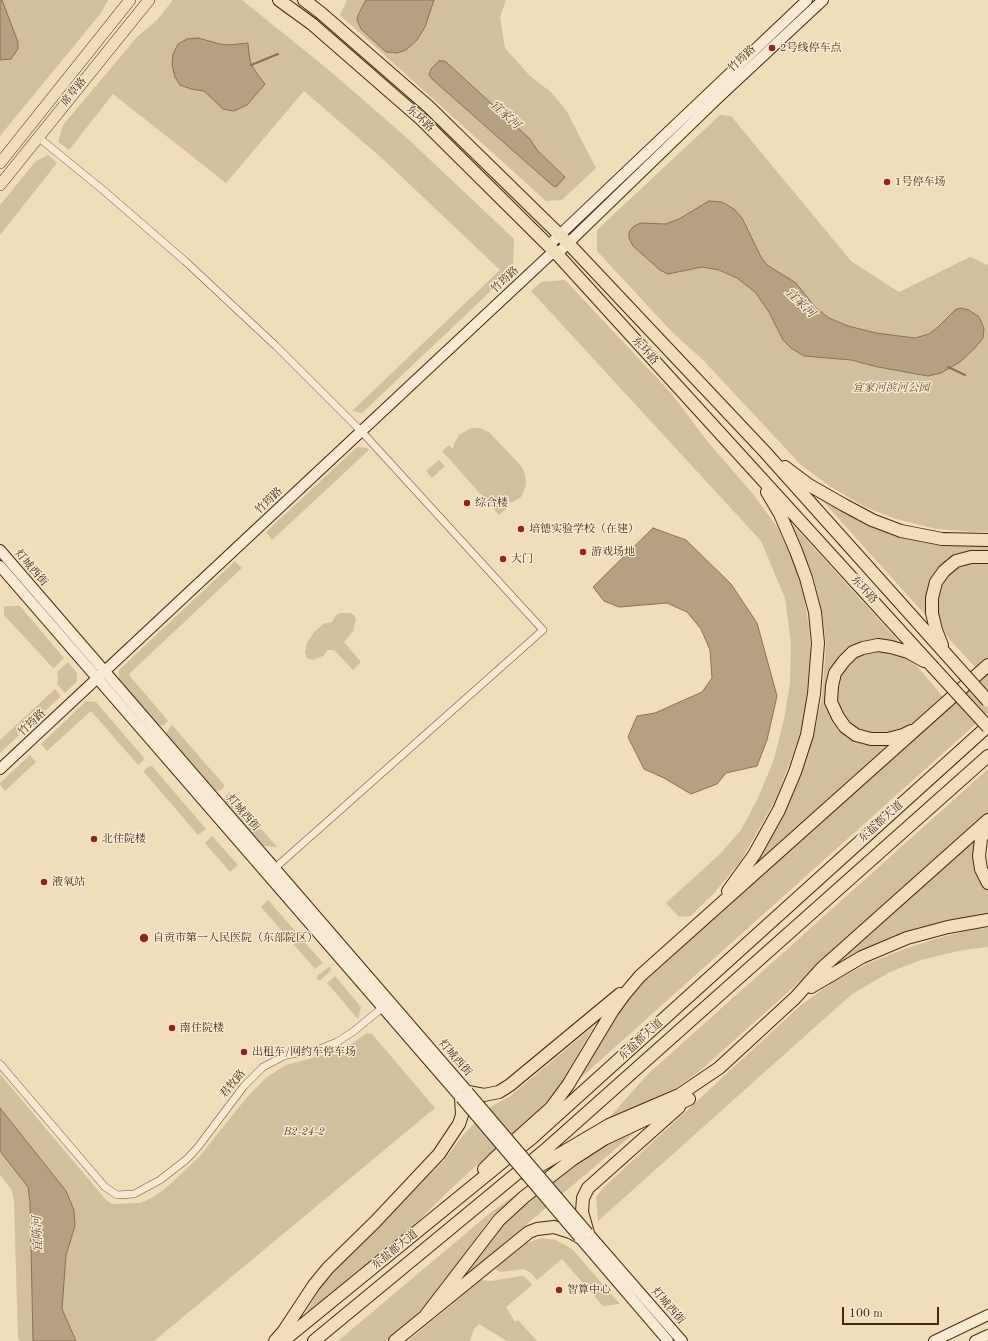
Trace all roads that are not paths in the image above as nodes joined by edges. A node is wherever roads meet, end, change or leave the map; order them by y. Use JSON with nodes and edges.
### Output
{"nodes":[{"id":1,"x":130,"y":0,"type":"edge"},
{"id":2,"x":149,"y":0,"type":"edge"},
{"id":3,"x":279,"y":0,"type":"edge"},
{"id":4,"x":304,"y":0,"type":"edge"},
{"id":5,"x":807,"y":0,"type":"edge"},
{"id":6,"x":823,"y":0,"type":"edge"},
{"id":7,"x":38,"y":137,"type":"junction"},
{"id":8,"x":0,"y":163,"type":"edge"},
{"id":9,"x":0,"y":185,"type":"edge"},
{"id":10,"x":564,"y":239,"type":"junction"},
{"id":11,"x":553,"y":250,"type":"junction"},
{"id":12,"x":362,"y":432,"type":"junction"},
{"id":13,"x":765,"y":452,"type":"junction"},
{"id":14,"x":750,"y":466,"type":"junction"},
{"id":15,"x":988,"y":540,"type":"edge"},
{"id":16,"x":0,"y":550,"type":"edge"},
{"id":17,"x":988,"y":557,"type":"edge"},
{"id":18,"x":0,"y":566,"type":"edge"},
{"id":19,"x":888,"y":589,"type":"junction"},
{"id":20,"x":874,"y":601,"type":"junction"},
{"id":21,"x":945,"y":654,"type":"junction"},
{"id":22,"x":988,"y":665,"type":"edge"},
{"id":23,"x":932,"y":666,"type":"junction"},
{"id":24,"x":105,"y":671,"type":"junction"},
{"id":25,"x":97,"y":678,"type":"junction"},
{"id":26,"x":988,"y":701,"type":"edge"},
{"id":27,"x":923,"y":724,"type":"junction"},
{"id":28,"x":988,"y":726,"type":"edge"},
{"id":29,"x":988,"y":756,"type":"edge"},
{"id":30,"x":0,"y":770,"type":"edge"},
{"id":31,"x":988,"y":820,"type":"edge"},
{"id":32,"x":988,"y":824,"type":"edge"},
{"id":33,"x":275,"y":868,"type":"junction"},
{"id":34,"x":988,"y":883,"type":"edge"},
{"id":35,"x":715,"y":908,"type":"junction"},
{"id":36,"x":988,"y":920,"type":"edge"},
{"id":37,"x":640,"y":976,"type":"junction"},
{"id":38,"x":795,"y":998,"type":"junction"},
{"id":39,"x":382,"y":1008,"type":"junction"},
{"id":40,"x":0,"y":1064,"type":"edge"},
{"id":41,"x":719,"y":1068,"type":"junction"},
{"id":42,"x":465,"y":1095,"type":"junction"},
{"id":43,"x":689,"y":1099,"type":"junction"},
{"id":44,"x":496,"y":1191,"type":"junction"},
{"id":45,"x":461,"y":1196,"type":"junction"},
{"id":46,"x":583,"y":1235,"type":"junction"},
{"id":47,"x":426,"y":1315,"type":"junction"},
{"id":48,"x":988,"y":1315,"type":"edge"},
{"id":49,"x":988,"y":1335,"type":"edge"},
{"id":50,"x":275,"y":1341,"type":"edge"},
{"id":51,"x":283,"y":1341,"type":"edge"},
{"id":52,"x":314,"y":1341,"type":"edge"},
{"id":53,"x":395,"y":1341,"type":"edge"},
{"id":54,"x":668,"y":1341,"type":"edge"},
{"id":55,"x":682,"y":1341,"type":"edge"},
{"id":56,"x":934,"y":1341,"type":"edge"},
{"id":57,"x":975,"y":1341,"type":"edge"}],
"edges":[{"from":1,"to":8,"type":"main road","name":"席草路"},
{"from":2,"to":7,"type":"main road","name":"席草路"},
{"from":3,"to":11,"type":"highway","name":"东环路"},
{"from":4,"to":10,"type":"highway","name":"东环路"},
{"from":5,"to":10,"type":"street","name":"竹筠路"},
{"from":6,"to":10,"type":"street","name":"竹筠路"},
{"from":7,"to":9,"type":"main road","name":"席草路"},
{"from":7,"to":12,"type":"street"},
{"from":10,"to":11,"type":"street","name":"竹筠路"},
{"from":10,"to":13,"type":"highway","name":"东环路"},
{"from":11,"to":12,"type":"street","name":"竹筠路"},
{"from":11,"to":14,"type":"highway","name":"东环路"},
{"from":12,"to":24,"type":"street","name":"竹筠路"},
{"from":12,"to":33,"type":"street"},
{"from":13,"to":15,"type":"highway"},
{"from":13,"to":19,"type":"highway","name":"东环路"},
{"from":14,"to":20,"type":"highway","name":"东环路"},
{"from":14,"to":35,"type":"highway"},
{"from":16,"to":24,"type":"street","name":"灯城西街"},
{"from":17,"to":21,"type":"highway"},
{"from":18,"to":25,"type":"street","name":"灯城西街"},
{"from":19,"to":20,"type":"highway"},
{"from":19,"to":21,"type":"highway","name":"东环路"},
{"from":20,"to":23,"type":"highway","name":"东环路"},
{"from":21,"to":26,"type":"highway","name":"东环路","bridge":true},
{"from":22,"to":27,"type":"highway"},
{"from":23,"to":27,"type":"highway"},
{"from":23,"to":28,"type":"highway","name":"东环路","bridge":true},
{"from":24,"to":25,"type":"street","name":"竹筠路"},
{"from":24,"to":33,"type":"street","name":"灯城西街"},
{"from":25,"to":30,"type":"street","name":"竹筠路"},
{"from":25,"to":39,"type":"street","name":"灯城西街"},
{"from":27,"to":35,"type":"highway"},
{"from":28,"to":45,"type":"highway","name":"东盐都大道"},
{"from":29,"to":44,"type":"highway","name":"东盐都大道"},
{"from":31,"to":38,"type":"highway"},
{"from":32,"to":34,"type":"highway"},
{"from":33,"to":42,"type":"street","name":"灯城西街"},
{"from":35,"to":37,"type":"highway"},
{"from":36,"to":38,"type":"highway"},
{"from":37,"to":42,"type":"highway"},
{"from":37,"to":45,"type":"highway"},
{"from":38,"to":41,"type":"highway"},
{"from":39,"to":40,"type":"street","name":"君牧路"},
{"from":39,"to":42,"type":"street","name":"灯城西街"},
{"from":41,"to":43,"type":"highway"},
{"from":41,"to":44,"type":"highway"},
{"from":42,"to":46,"type":"street","bridge":true},
{"from":42,"to":50,"type":"highway"},
{"from":43,"to":46,"type":"highway"},
{"from":43,"to":47,"type":"highway"},
{"from":44,"to":52,"type":"highway","name":"东盐都大道"},
{"from":45,"to":51,"type":"highway","name":"东盐都大道"},
{"from":46,"to":47,"type":"highway"},
{"from":46,"to":54,"type":"street","name":"灯城西街"},
{"from":46,"to":55,"type":"street","name":"灯城西街"},
{"from":47,"to":53,"type":"highway"},
{"from":48,"to":56,"type":"street"},
{"from":49,"to":57,"type":"street"}]}
